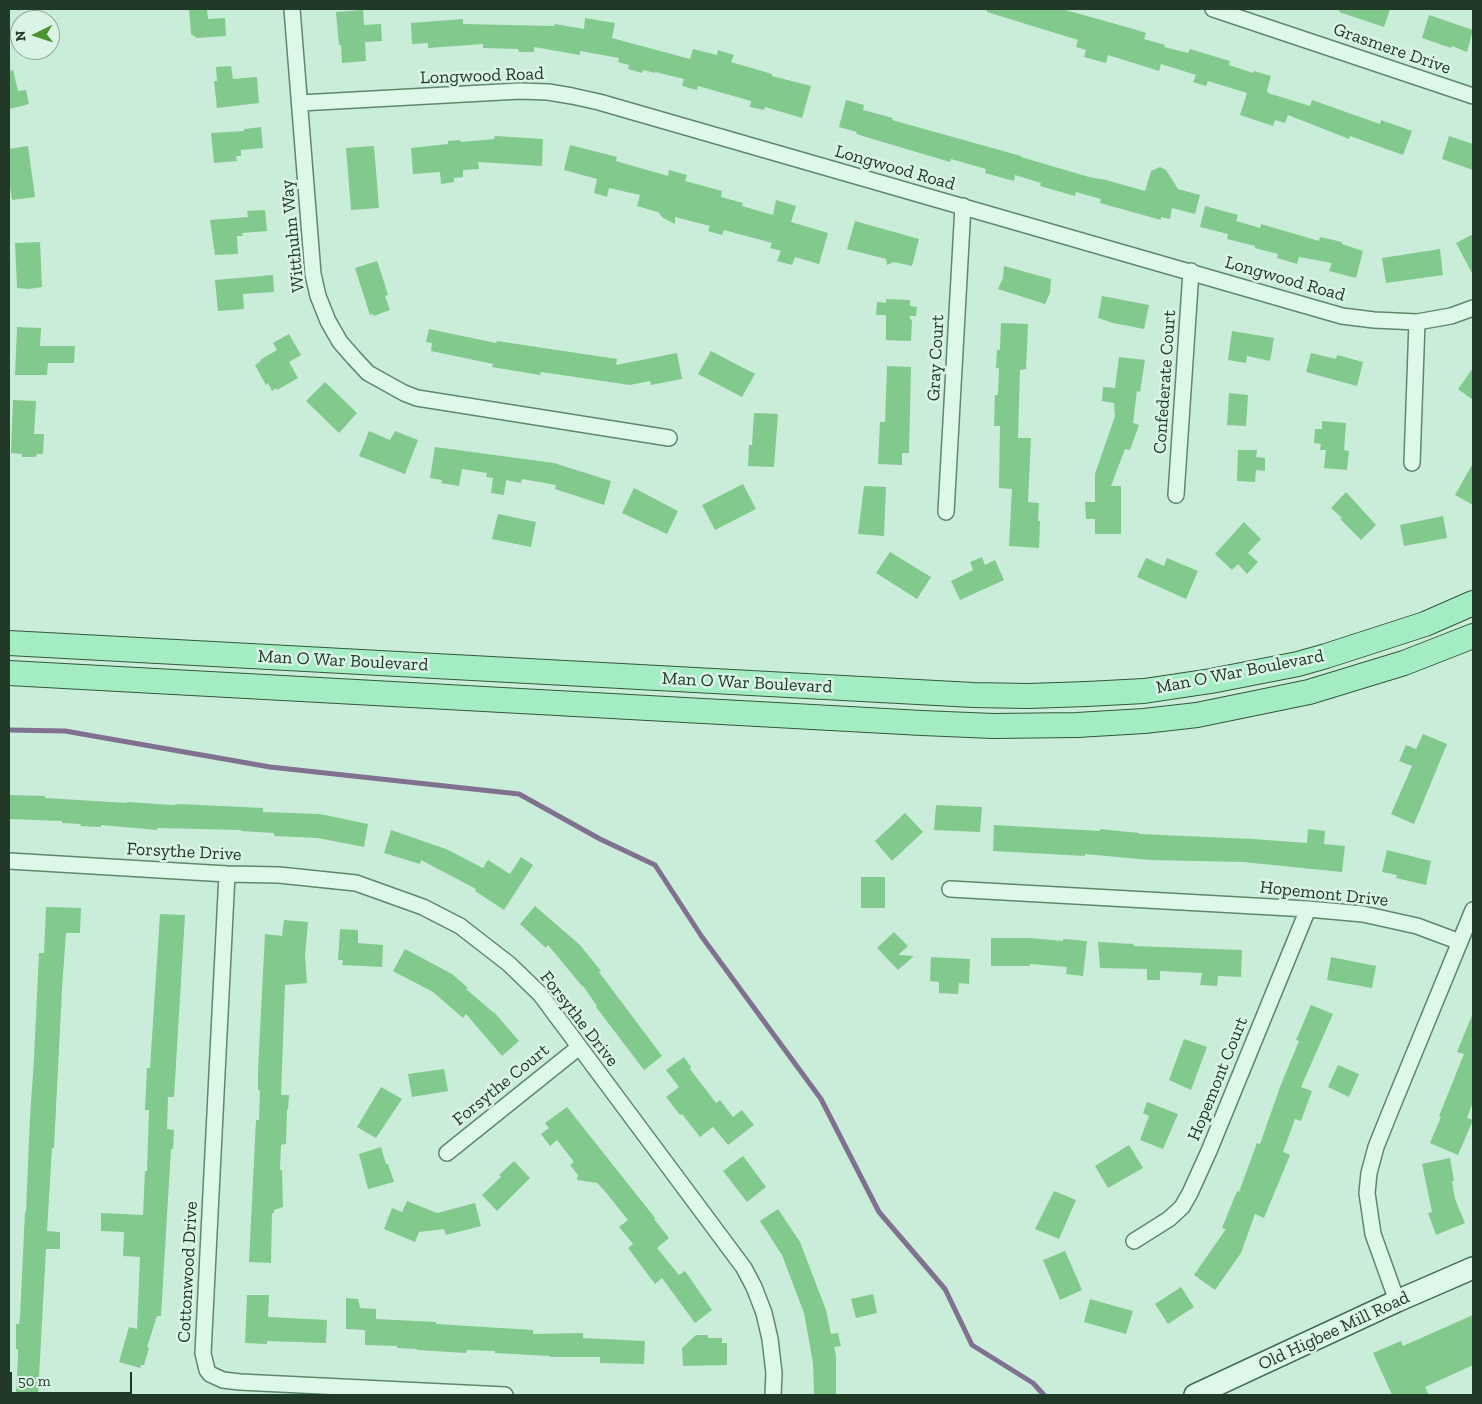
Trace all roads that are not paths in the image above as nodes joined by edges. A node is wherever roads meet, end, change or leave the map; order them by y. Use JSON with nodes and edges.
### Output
{"nodes":[{"id":1,"x":292,"y":9,"type":"edge"},
{"id":2,"x":1213,"y":9,"type":"edge"},
{"id":3,"x":1473,"y":96,"type":"edge"},
{"id":4,"x":300,"y":103,"type":"junction"},
{"id":5,"x":963,"y":206,"type":"junction"},
{"id":6,"x":1191,"y":271,"type":"junction"},
{"id":7,"x":1473,"y":308,"type":"edge"},
{"id":8,"x":1417,"y":322,"type":"junction"},
{"id":9,"x":669,"y":438,"type":"dead end"},
{"id":10,"x":1412,"y":463,"type":"dead end"},
{"id":11,"x":1176,"y":494,"type":"dead end"},
{"id":12,"x":946,"y":512,"type":"dead end"},
{"id":13,"x":1473,"y":603,"type":"edge"},
{"id":14,"x":1473,"y":636,"type":"edge"},
{"id":15,"x":9,"y":643,"type":"edge"},
{"id":16,"x":9,"y":673,"type":"edge"},
{"id":17,"x":9,"y":861,"type":"edge"},
{"id":18,"x":227,"y":874,"type":"junction"},
{"id":19,"x":950,"y":889,"type":"dead end"},
{"id":20,"x":1308,"y":908,"type":"junction"},
{"id":21,"x":1473,"y":910,"type":"edge"},
{"id":22,"x":1460,"y":942,"type":"junction"},
{"id":23,"x":578,"y":1048,"type":"junction"},
{"id":24,"x":447,"y":1152,"type":"dead end"},
{"id":25,"x":1134,"y":1241,"type":"dead end"},
{"id":26,"x":1473,"y":1268,"type":"edge"},
{"id":27,"x":1397,"y":1301,"type":"junction"},
{"id":28,"x":505,"y":1395,"type":"edge"},
{"id":29,"x":773,"y":1395,"type":"edge"},
{"id":30,"x":1195,"y":1395,"type":"edge"}],
"edges":[{"from":1,"to":4,"type":"street","name":"Witthuhn Way"},
{"from":2,"to":3,"type":"street","name":"Grasmere Drive"},
{"from":4,"to":5,"type":"street","name":"Longwood Road"},
{"from":4,"to":9,"type":"street","name":"Witthuhn Way"},
{"from":5,"to":6,"type":"street","name":"Longwood Road"},
{"from":5,"to":12,"type":"street","name":"Gray Court"},
{"from":6,"to":8,"type":"street","name":"Longwood Road"},
{"from":6,"to":11,"type":"street","name":"Confederate Court"},
{"from":7,"to":8,"type":"street","name":"Longwood Road"},
{"from":8,"to":10,"type":"street"},
{"from":13,"to":15,"type":"main road","name":"Man O War Boulevard"},
{"from":14,"to":16,"type":"main road","name":"Man O War Boulevard"},
{"from":17,"to":18,"type":"street","name":"Forsythe Drive"},
{"from":18,"to":23,"type":"street","name":"Forsythe Drive"},
{"from":18,"to":28,"type":"street","name":"Cottonwood Drive"},
{"from":19,"to":20,"type":"street","name":"Hopemont Drive"},
{"from":20,"to":22,"type":"street","name":"Hopemont Drive"},
{"from":20,"to":25,"type":"street","name":"Hopemont Court"},
{"from":21,"to":22,"type":"street"},
{"from":22,"to":27,"type":"street"},
{"from":23,"to":24,"type":"street","name":"Forsythe Court"},
{"from":23,"to":29,"type":"street","name":"Forsythe Drive"},
{"from":26,"to":27,"type":"street","name":"Old Higbee Mill Road"},
{"from":27,"to":30,"type":"street","name":"Old Higbee Mill Road"}]}
